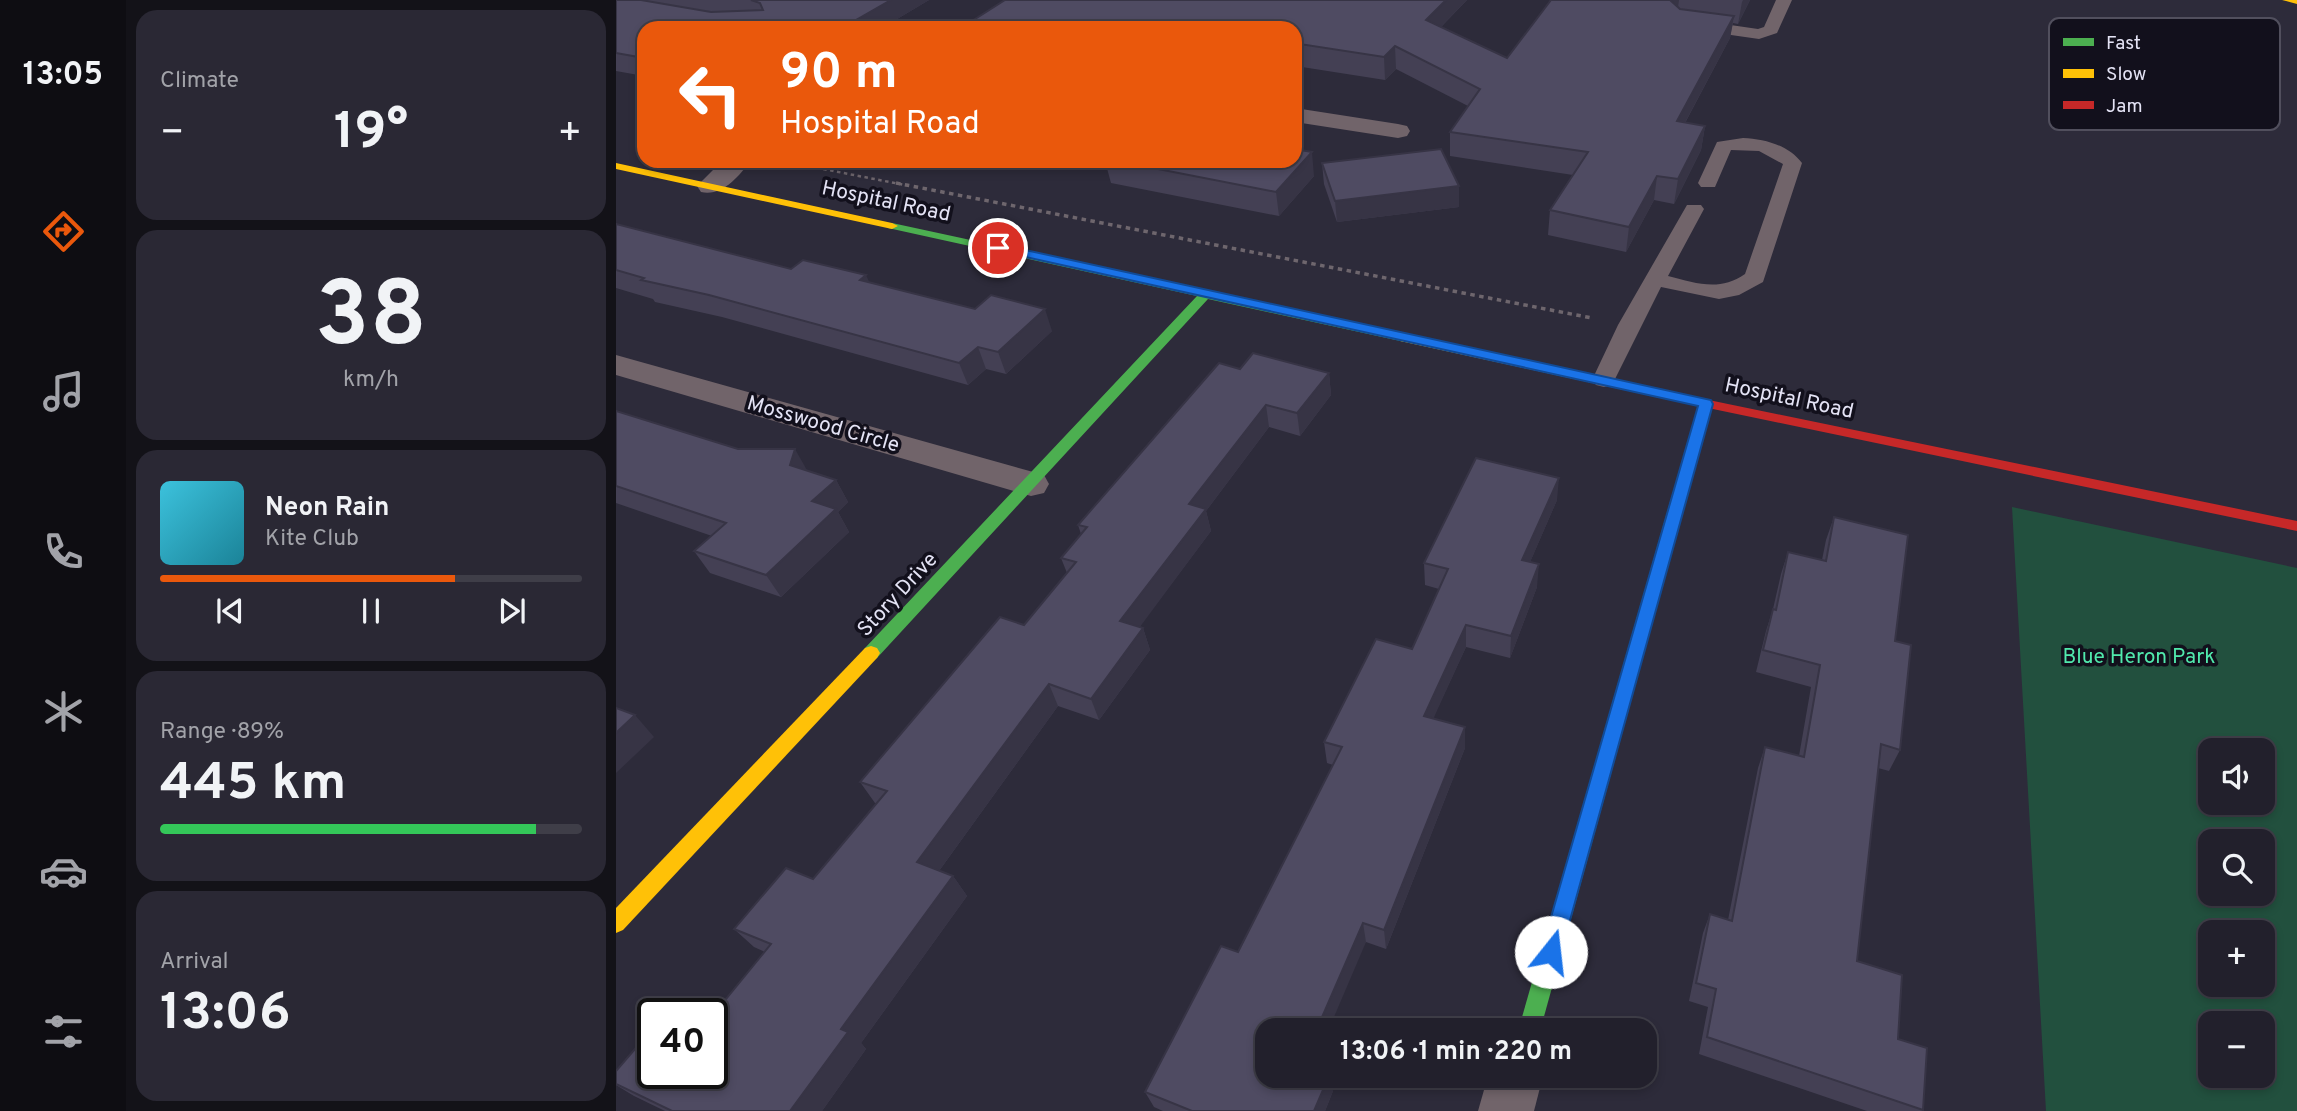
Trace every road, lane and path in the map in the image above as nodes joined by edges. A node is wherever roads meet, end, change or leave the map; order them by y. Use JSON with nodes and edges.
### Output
{"nodes":[{"id":1,"x":1784,"y":0,"type":"edge"},
{"id":2,"x":2286,"y":0,"type":"edge"},
{"id":3,"x":2297,"y":1,"type":"edge"},
{"id":4,"x":1677,"y":23,"type":"edge"},
{"id":5,"x":1302,"y":116,"type":"edge"},
{"id":6,"x":1398,"y":131,"type":"dead end"},
{"id":7,"x":616,"y":166,"type":"edge"},
{"id":8,"x":729,"y":168,"type":"edge"},
{"id":9,"x":818,"y":168,"type":"edge"},
{"id":10,"x":1708,"y":183,"type":"dead end"},
{"id":11,"x":710,"y":186,"type":"junction"},
{"id":12,"x":1694,"y":209,"type":"dead end"},
{"id":13,"x":1655,"y":279,"type":"junction"},
{"id":14,"x":1207,"y":293,"type":"junction"},
{"id":15,"x":1629,"y":325,"type":"junction"},
{"id":16,"x":616,"y":365,"type":"edge"},
{"id":17,"x":1604,"y":380,"type":"junction"},
{"id":18,"x":1706,"y":404,"type":"junction"},
{"id":19,"x":1031,"y":484,"type":"junction"},
{"id":20,"x":2297,"y":526,"type":"edge"},
{"id":21,"x":616,"y":923,"type":"edge"},
{"id":22,"x":1533,"y":1018,"type":"edge"},
{"id":23,"x":1513,"y":1088,"type":"edge"},
{"id":24,"x":1506,"y":1111,"type":"edge"}],
"edges":[{"from":1,"to":4,"type":"lane"},
{"from":2,"to":3,"type":"street"},
{"from":5,"to":6,"type":"street"},
{"from":7,"to":11,"type":"street","name":"Hospital Road"},
{"from":8,"to":11,"type":"street"},
{"from":9,"to":15,"type":"path"},
{"from":10,"to":13,"type":"lane"},
{"from":11,"to":14,"type":"street","name":"Hospital Road"},
{"from":12,"to":13,"type":"lane"},
{"from":13,"to":15,"type":"lane"},
{"from":14,"to":17,"type":"street","name":"Hospital Road"},
{"from":14,"to":19,"type":"street","name":"Story Drive"},
{"from":15,"to":17,"type":"lane"},
{"from":16,"to":19,"type":"street","name":"Mosswood Circle"},
{"from":17,"to":18,"type":"street","name":"Hospital Road"},
{"from":18,"to":20,"type":"street","name":"Hospital Road"},
{"from":18,"to":22,"type":"street"},
{"from":19,"to":21,"type":"street","name":"Story Drive"},
{"from":23,"to":24,"type":"street"}]}
